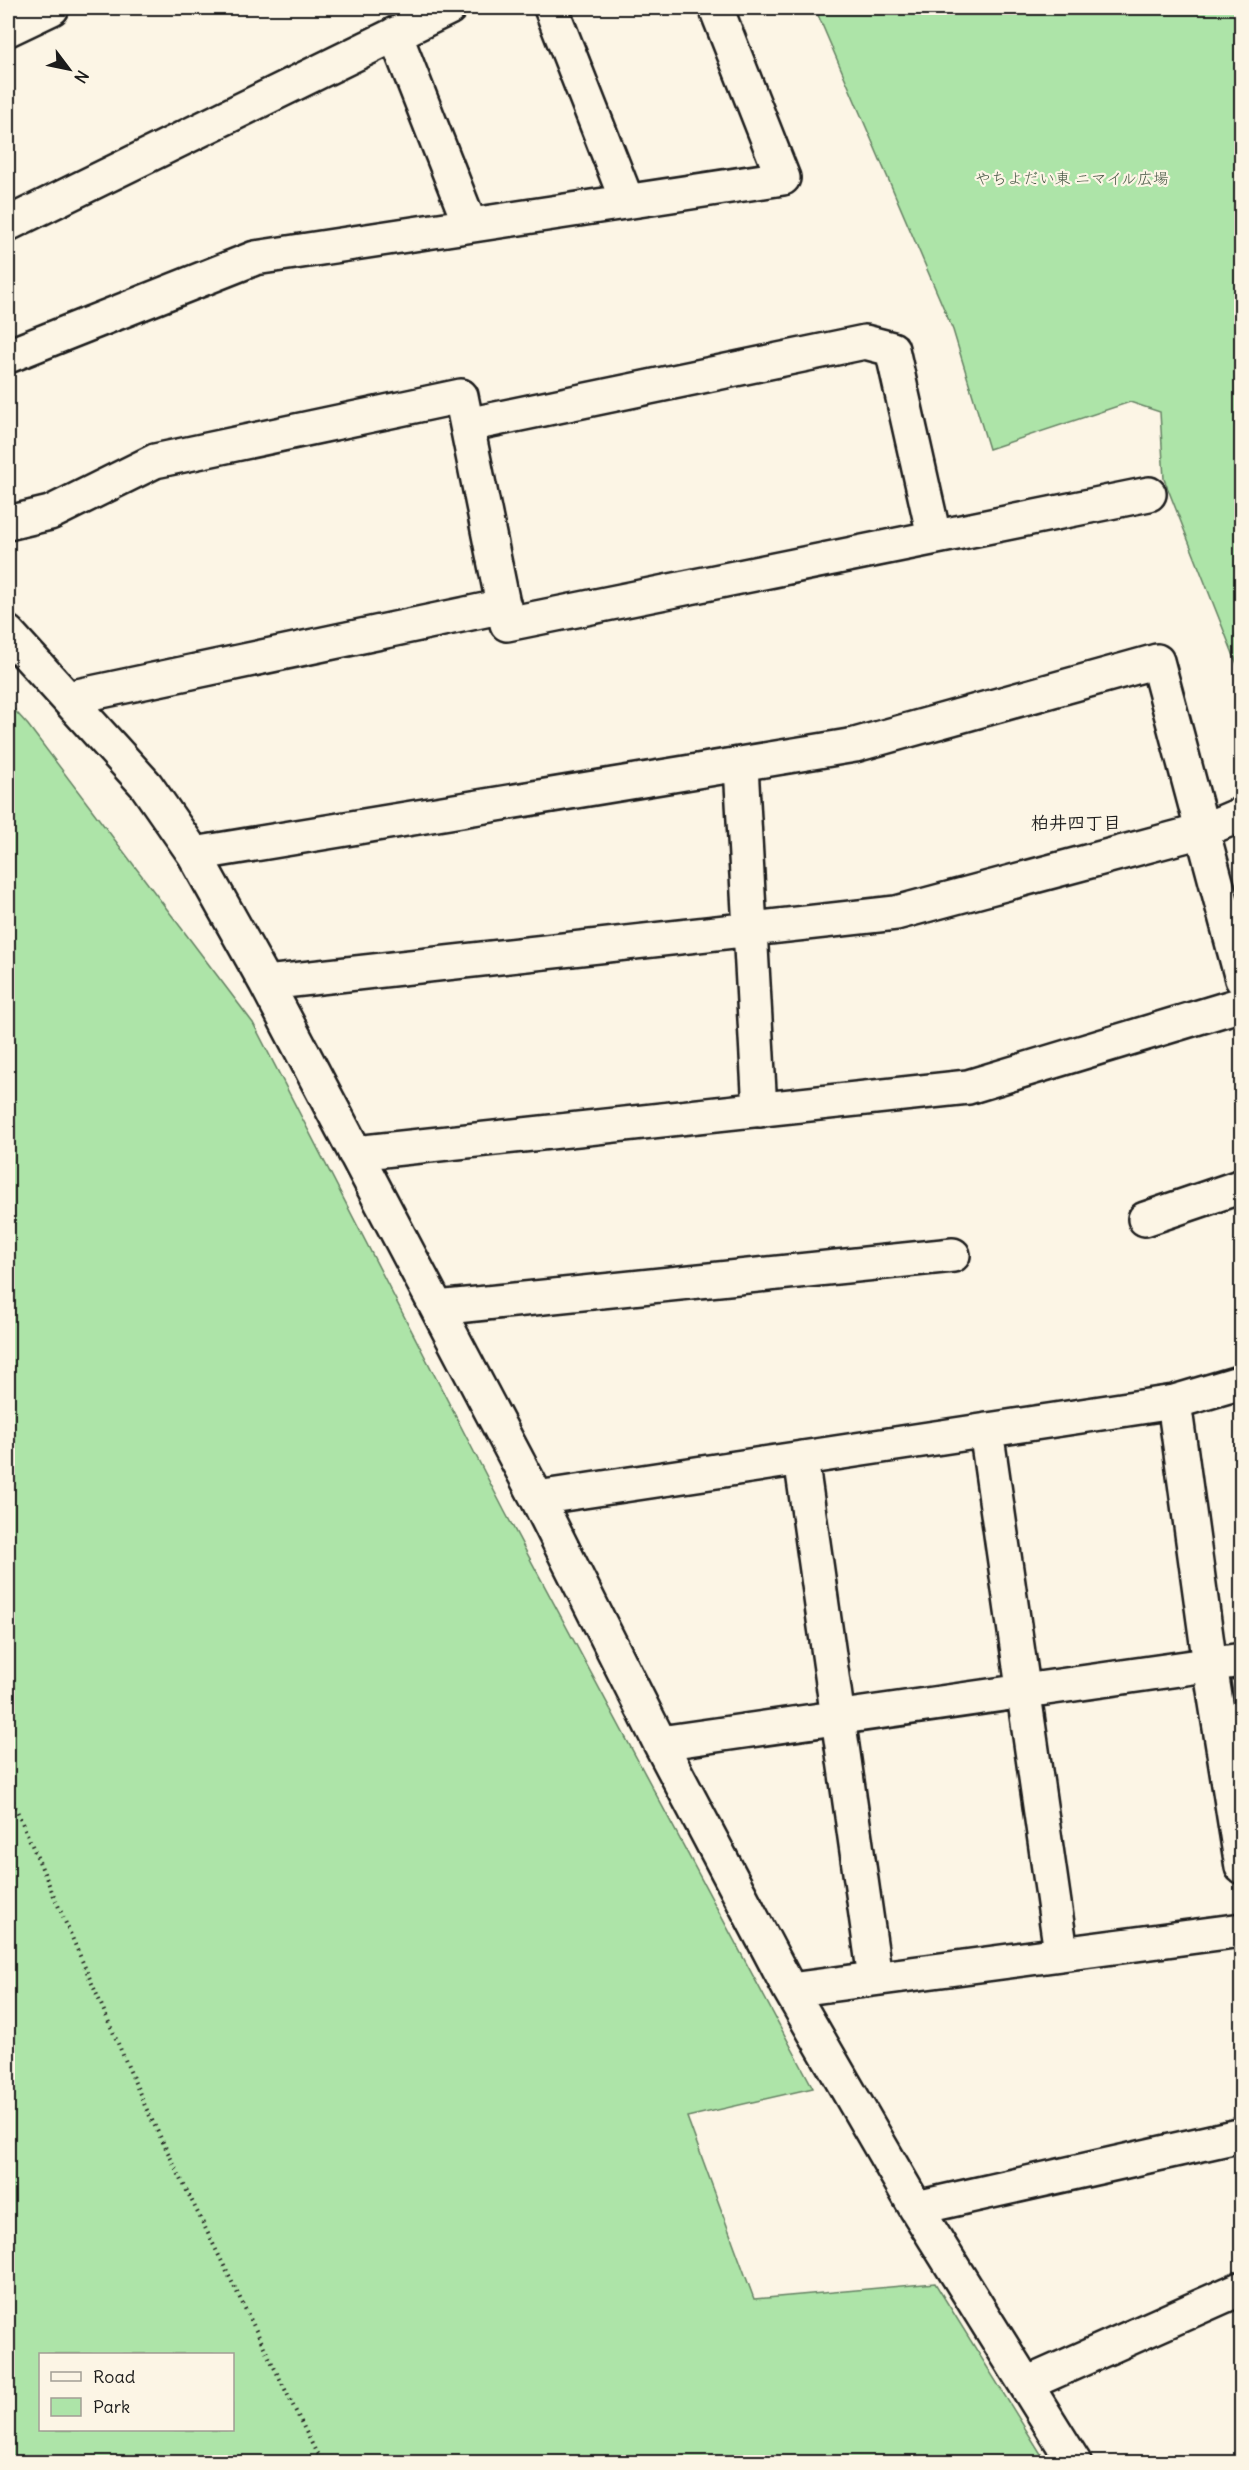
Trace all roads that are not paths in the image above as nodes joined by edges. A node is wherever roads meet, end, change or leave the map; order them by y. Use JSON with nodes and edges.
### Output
{"nodes":[{"id":1,"x":52,"y":8,"type":"edge"},
{"id":2,"x":449,"y":8,"type":"edge"},
{"id":3,"x":551,"y":8,"type":"edge"},
{"id":4,"x":716,"y":8,"type":"edge"},
{"id":5,"x":8,"y":29,"type":"edge"},
{"id":6,"x":395,"y":34,"type":"junction"},
{"id":7,"x":627,"y":201,"type":"junction"},
{"id":8,"x":8,"y":224,"type":"edge"},
{"id":9,"x":470,"y":225,"type":"junction"},
{"id":10,"x":8,"y":356,"type":"edge"},
{"id":11,"x":467,"y":426,"type":"junction"},
{"id":12,"x":1149,"y":494,"type":"dead end"},
{"id":13,"x":8,"y":523,"type":"edge"},
{"id":14,"x":934,"y":536,"type":"junction"},
{"id":15,"x":504,"y":606,"type":"junction"},
{"id":16,"x":8,"y":633,"type":"edge"},
{"id":17,"x":68,"y":698,"type":"junction"},
{"id":18,"x":741,"y":766,"type":"junction"},
{"id":19,"x":1242,"y":814,"type":"edge"},
{"id":20,"x":1202,"y":831,"type":"junction"},
{"id":21,"x":194,"y":854,"type":"junction"},
{"id":22,"x":750,"y":930,"type":"junction"},
{"id":23,"x":1242,"y":979,"type":"edge"},
{"id":24,"x":266,"y":983,"type":"junction"},
{"id":25,"x":1242,"y":1004,"type":"edge"},
{"id":26,"x":760,"y":1110,"type":"junction"},
{"id":27,"x":355,"y":1153,"type":"junction"},
{"id":28,"x":1242,"y":1186,"type":"edge"},
{"id":29,"x":1145,"y":1219,"type":"dead end"},
{"id":30,"x":953,"y":1254,"type":"dead end"},
{"id":31,"x":437,"y":1308,"type":"junction"},
{"id":32,"x":1242,"y":1382,"type":"edge"},
{"id":33,"x":1174,"y":1402,"type":"junction"},
{"id":34,"x":986,"y":1430,"type":"junction"},
{"id":35,"x":801,"y":1458,"type":"junction"},
{"id":36,"x":537,"y":1498,"type":"junction"},
{"id":37,"x":1242,"y":1660,"type":"edge"},
{"id":38,"x":1210,"y":1665,"type":"junction"},
{"id":39,"x":1023,"y":1692,"type":"junction"},
{"id":40,"x":838,"y":1718,"type":"junction"},
{"id":41,"x":660,"y":1743,"type":"junction"},
{"id":42,"x":1242,"y":1867,"type":"edge"},
{"id":43,"x":1242,"y":1930,"type":"edge"},
{"id":44,"x":1060,"y":1952,"type":"junction"},
{"id":45,"x":875,"y":1978,"type":"junction"},
{"id":46,"x":790,"y":1990,"type":"junction"},
{"id":47,"x":1242,"y":2135,"type":"edge"},
{"id":48,"x":916,"y":2208,"type":"junction"},
{"id":49,"x":1242,"y":2288,"type":"edge"},
{"id":50,"x":1026,"y":2384,"type":"junction"},
{"id":51,"x":1074,"y":2463,"type":"edge"}],
"edges":[{"from":1,"to":5,"type":"street"},
{"from":2,"to":6,"type":"street"},
{"from":3,"to":7,"type":"street"},
{"from":4,"to":7,"type":"street"},
{"from":6,"to":8,"type":"street"},
{"from":6,"to":9,"type":"street"},
{"from":7,"to":9,"type":"street"},
{"from":9,"to":10,"type":"street"},
{"from":11,"to":13,"type":"street"},
{"from":11,"to":14,"type":"street"},
{"from":11,"to":15,"type":"street"},
{"from":12,"to":14,"type":"street"},
{"from":14,"to":15,"type":"street"},
{"from":15,"to":17,"type":"street"},
{"from":16,"to":17,"type":"street"},
{"from":17,"to":21,"type":"street"},
{"from":18,"to":20,"type":"street"},
{"from":18,"to":21,"type":"street"},
{"from":18,"to":22,"type":"street"},
{"from":19,"to":20,"type":"street"},
{"from":20,"to":22,"type":"street"},
{"from":20,"to":23,"type":"street"},
{"from":21,"to":24,"type":"street"},
{"from":22,"to":24,"type":"street"},
{"from":22,"to":26,"type":"street"},
{"from":24,"to":27,"type":"street"},
{"from":25,"to":26,"type":"street"},
{"from":26,"to":27,"type":"street"},
{"from":27,"to":31,"type":"street"},
{"from":28,"to":29,"type":"street"},
{"from":30,"to":31,"type":"street"},
{"from":31,"to":36,"type":"street"},
{"from":32,"to":33,"type":"street"},
{"from":33,"to":34,"type":"street"},
{"from":33,"to":38,"type":"street"},
{"from":34,"to":35,"type":"street"},
{"from":34,"to":39,"type":"street"},
{"from":35,"to":36,"type":"street"},
{"from":35,"to":40,"type":"street"},
{"from":36,"to":41,"type":"street"},
{"from":37,"to":38,"type":"street"},
{"from":38,"to":39,"type":"street"},
{"from":38,"to":42,"type":"street"},
{"from":39,"to":40,"type":"street"},
{"from":39,"to":44,"type":"street"},
{"from":40,"to":41,"type":"street"},
{"from":40,"to":45,"type":"street"},
{"from":41,"to":46,"type":"street"},
{"from":43,"to":44,"type":"street"},
{"from":44,"to":45,"type":"street"},
{"from":45,"to":46,"type":"street"},
{"from":46,"to":48,"type":"street"},
{"from":47,"to":48,"type":"street"},
{"from":48,"to":50,"type":"street"},
{"from":49,"to":50,"type":"street"},
{"from":50,"to":51,"type":"street"}]}
